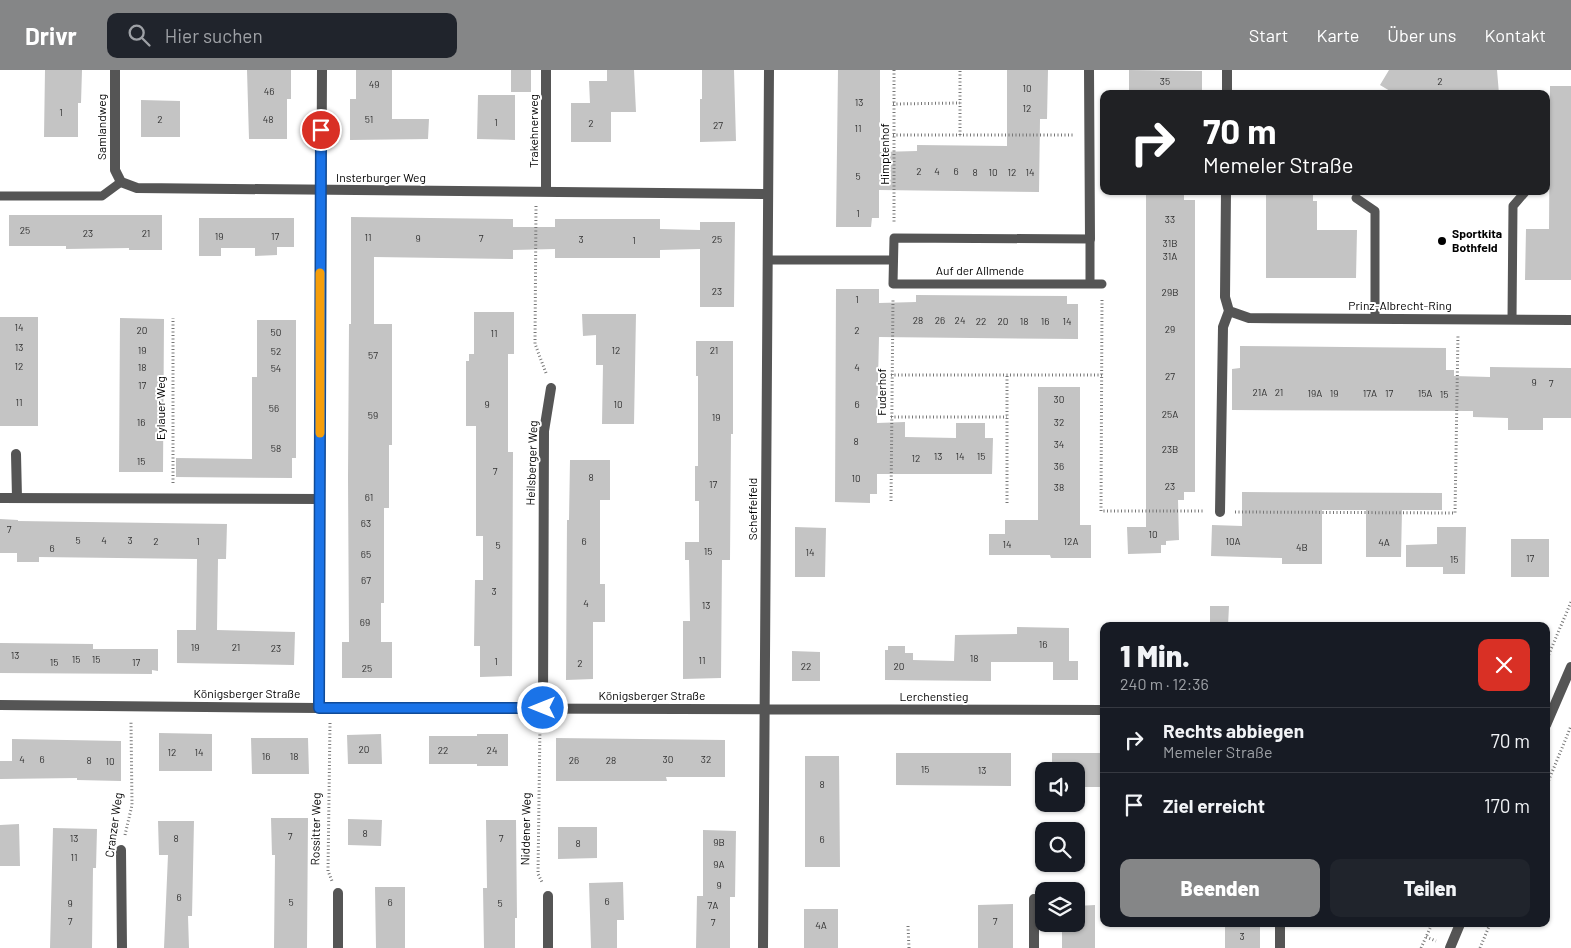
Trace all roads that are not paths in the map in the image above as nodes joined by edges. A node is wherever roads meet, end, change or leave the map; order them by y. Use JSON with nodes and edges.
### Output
{"nodes":[{"id":1,"x":115,"y":70,"type":"edge"},
{"id":2,"x":322,"y":70,"type":"edge"},
{"id":3,"x":546,"y":70,"type":"edge"},
{"id":4,"x":769,"y":70,"type":"edge"},
{"id":5,"x":1089,"y":70,"type":"edge"},
{"id":6,"x":1227,"y":70,"type":"edge"},
{"id":7,"x":1227,"y":90,"type":"edge"},
{"id":8,"x":121,"y":182,"type":"junction"},
{"id":9,"x":321,"y":190,"type":"junction"},
{"id":10,"x":541,"y":192,"type":"junction"},
{"id":11,"x":768,"y":194,"type":"junction"},
{"id":12,"x":1226,"y":195,"type":"edge"},
{"id":13,"x":1523,"y":195,"type":"edge"},
{"id":14,"x":0,"y":196,"type":"edge"},
{"id":15,"x":1356,"y":198,"type":"dead end"},
{"id":16,"x":1090,"y":239,"type":"junction"},
{"id":17,"x":768,"y":260,"type":"junction"},
{"id":18,"x":893,"y":260,"type":"junction"},
{"id":19,"x":1090,"y":284,"type":"junction"},
{"id":20,"x":1102,"y":284,"type":"road end"},
{"id":21,"x":1230,"y":311,"type":"junction"},
{"id":22,"x":1375,"y":318,"type":"junction"},
{"id":23,"x":1512,"y":320,"type":"junction"},
{"id":24,"x":1571,"y":320,"type":"edge"},
{"id":25,"x":551,"y":388,"type":"road end"},
{"id":26,"x":16,"y":454,"type":"dead end"},
{"id":27,"x":0,"y":498,"type":"edge"},
{"id":28,"x":17,"y":498,"type":"junction"},
{"id":29,"x":320,"y":499,"type":"junction"},
{"id":30,"x":1220,"y":512,"type":"road end"},
{"id":31,"x":1571,"y":667,"type":"edge"},
{"id":32,"x":0,"y":705,"type":"edge"},
{"id":33,"x":319,"y":708,"type":"junction"},
{"id":34,"x":541,"y":708,"type":"junction"},
{"id":35,"x":764,"y":709,"type":"junction"},
{"id":36,"x":1100,"y":710,"type":"edge"},
{"id":37,"x":1550,"y":710,"type":"edge"},
{"id":38,"x":121,"y":850,"type":"road end"},
{"id":39,"x":338,"y":893,"type":"road end"},
{"id":40,"x":548,"y":896,"type":"road end"},
{"id":41,"x":1034,"y":899,"type":"dead end"},
{"id":42,"x":1280,"y":927,"type":"edge"},
{"id":43,"x":1459,"y":927,"type":"edge"},
{"id":44,"x":122,"y":948,"type":"edge"},
{"id":45,"x":338,"y":948,"type":"edge"},
{"id":46,"x":548,"y":948,"type":"edge"},
{"id":47,"x":763,"y":948,"type":"edge"},
{"id":48,"x":1034,"y":948,"type":"edge"},
{"id":49,"x":1280,"y":948,"type":"edge"},
{"id":50,"x":1450,"y":948,"type":"edge"}],
"edges":[{"from":1,"to":8,"type":"street","name":"Samlandweg"},
{"from":2,"to":9,"type":"street"},
{"from":3,"to":10,"type":"street","name":"Trakehnerweg"},
{"from":4,"to":11,"type":"street","name":"Scheffelfeld"},
{"from":5,"to":16,"type":"street"},
{"from":6,"to":7,"type":"street"},
{"from":8,"to":9,"type":"street","name":"Insterburger Weg"},
{"from":8,"to":14,"type":"lane"},
{"from":9,"to":10,"type":"street","name":"Insterburger Weg"},
{"from":9,"to":29,"type":"street"},
{"from":10,"to":11,"type":"street","name":"Insterburger Weg"},
{"from":11,"to":17,"type":"street","name":"Scheffelfeld"},
{"from":12,"to":21,"type":"street"},
{"from":13,"to":23,"type":"lane"},
{"from":15,"to":22,"type":"lane"},
{"from":16,"to":18,"type":"lane"},
{"from":16,"to":19,"type":"lane"},
{"from":17,"to":18,"type":"lane"},
{"from":17,"to":35,"type":"street","name":"Scheffelfeld"},
{"from":18,"to":19,"type":"lane","name":"Auf der Allmende"},
{"from":19,"to":20,"type":"lane","name":"Auf der Allmende"},
{"from":21,"to":22,"type":"street","name":"Prinz-Albrecht-Ring"},
{"from":21,"to":30,"type":"street"},
{"from":22,"to":23,"type":"street","name":"Prinz-Albrecht-Ring"},
{"from":23,"to":24,"type":"street","name":"Prinz-Albrecht-Ring"},
{"from":25,"to":34,"type":"street","name":"Heilsberger Weg"},
{"from":26,"to":28,"type":"street"},
{"from":27,"to":28,"type":"street"},
{"from":28,"to":29,"type":"street"},
{"from":29,"to":33,"type":"street"},
{"from":31,"to":37,"type":"street"},
{"from":32,"to":33,"type":"street","name":"Königsberger Straße"},
{"from":33,"to":34,"type":"street","name":"Königsberger Straße"},
{"from":34,"to":35,"type":"street","name":"Königsberger Straße"},
{"from":35,"to":36,"type":"street","name":"Lerchenstieg"},
{"from":35,"to":47,"type":"street","name":"Scheffelfeld"},
{"from":38,"to":44,"type":"street","name":"Cranzer Weg"},
{"from":39,"to":45,"type":"street"},
{"from":40,"to":46,"type":"street"},
{"from":41,"to":48,"type":"street"},
{"from":42,"to":49,"type":"street"},
{"from":43,"to":50,"type":"street"}]}
